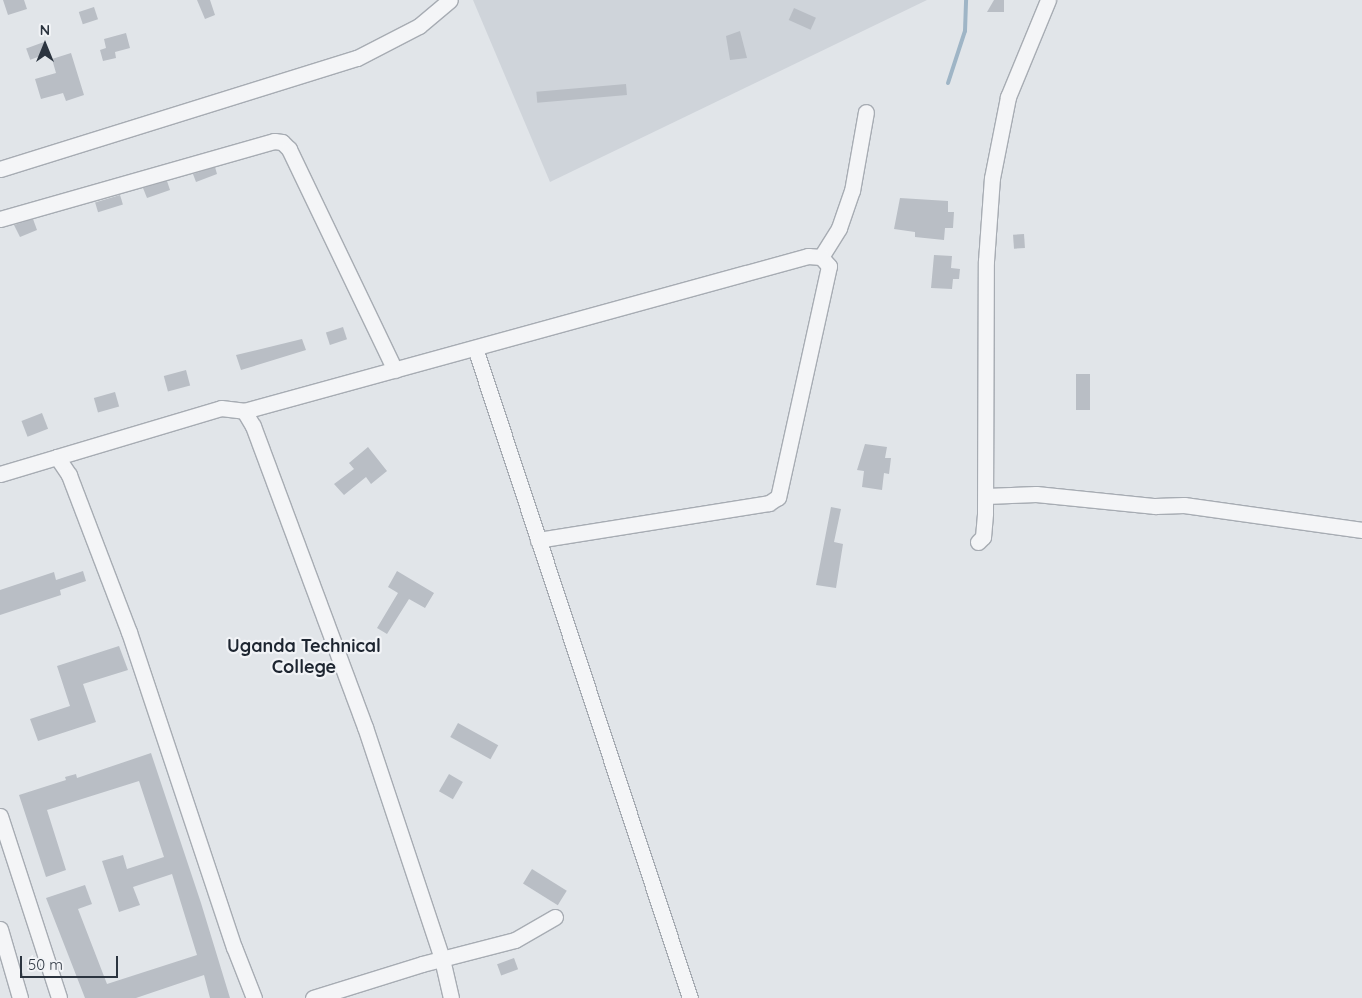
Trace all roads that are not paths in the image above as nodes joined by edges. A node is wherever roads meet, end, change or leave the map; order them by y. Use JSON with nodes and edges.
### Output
{"nodes":[{"id":1,"x":450,"y":0,"type":"edge"},
{"id":2,"x":1048,"y":0,"type":"edge"},
{"id":3,"x":866,"y":112,"type":"dead end"},
{"id":4,"x":0,"y":169,"type":"edge"},
{"id":5,"x":0,"y":219,"type":"edge"},
{"id":6,"x":821,"y":257,"type":"junction"},
{"id":7,"x":474,"y":348,"type":"junction"},
{"id":8,"x":395,"y":370,"type":"junction"},
{"id":9,"x":244,"y":411,"type":"junction"},
{"id":10,"x":57,"y":457,"type":"junction"},
{"id":11,"x":0,"y":474,"type":"edge"},
{"id":12,"x":986,"y":496,"type":"junction"},
{"id":13,"x":1362,"y":530,"type":"edge"},
{"id":14,"x":538,"y":540,"type":"junction"},
{"id":15,"x":978,"y":542,"type":"dead end"},
{"id":16,"x":0,"y":816,"type":"edge"},
{"id":17,"x":555,"y":917,"type":"dead end"},
{"id":18,"x":0,"y":928,"type":"edge"},
{"id":19,"x":442,"y":959,"type":"junction"},
{"id":20,"x":20,"y":998,"type":"edge"},
{"id":21,"x":60,"y":998,"type":"edge"},
{"id":22,"x":254,"y":998,"type":"edge"},
{"id":23,"x":313,"y":998,"type":"edge"},
{"id":24,"x":451,"y":998,"type":"edge"},
{"id":25,"x":690,"y":998,"type":"edge"}],
"edges":[{"from":1,"to":4,"type":"street"},
{"from":2,"to":12,"type":"street"},
{"from":3,"to":6,"type":"street"},
{"from":5,"to":8,"type":"street"},
{"from":6,"to":7,"type":"street"},
{"from":6,"to":14,"type":"street"},
{"from":7,"to":8,"type":"street"},
{"from":7,"to":14,"type":"street"},
{"from":8,"to":9,"type":"street"},
{"from":9,"to":10,"type":"street"},
{"from":9,"to":19,"type":"street"},
{"from":10,"to":11,"type":"street"},
{"from":10,"to":22,"type":"street"},
{"from":12,"to":13,"type":"street"},
{"from":12,"to":15,"type":"street"},
{"from":14,"to":25,"type":"street"},
{"from":16,"to":21,"type":"street"},
{"from":17,"to":19,"type":"street"},
{"from":18,"to":20,"type":"street"},
{"from":19,"to":23,"type":"street"},
{"from":19,"to":24,"type":"street"}]}
